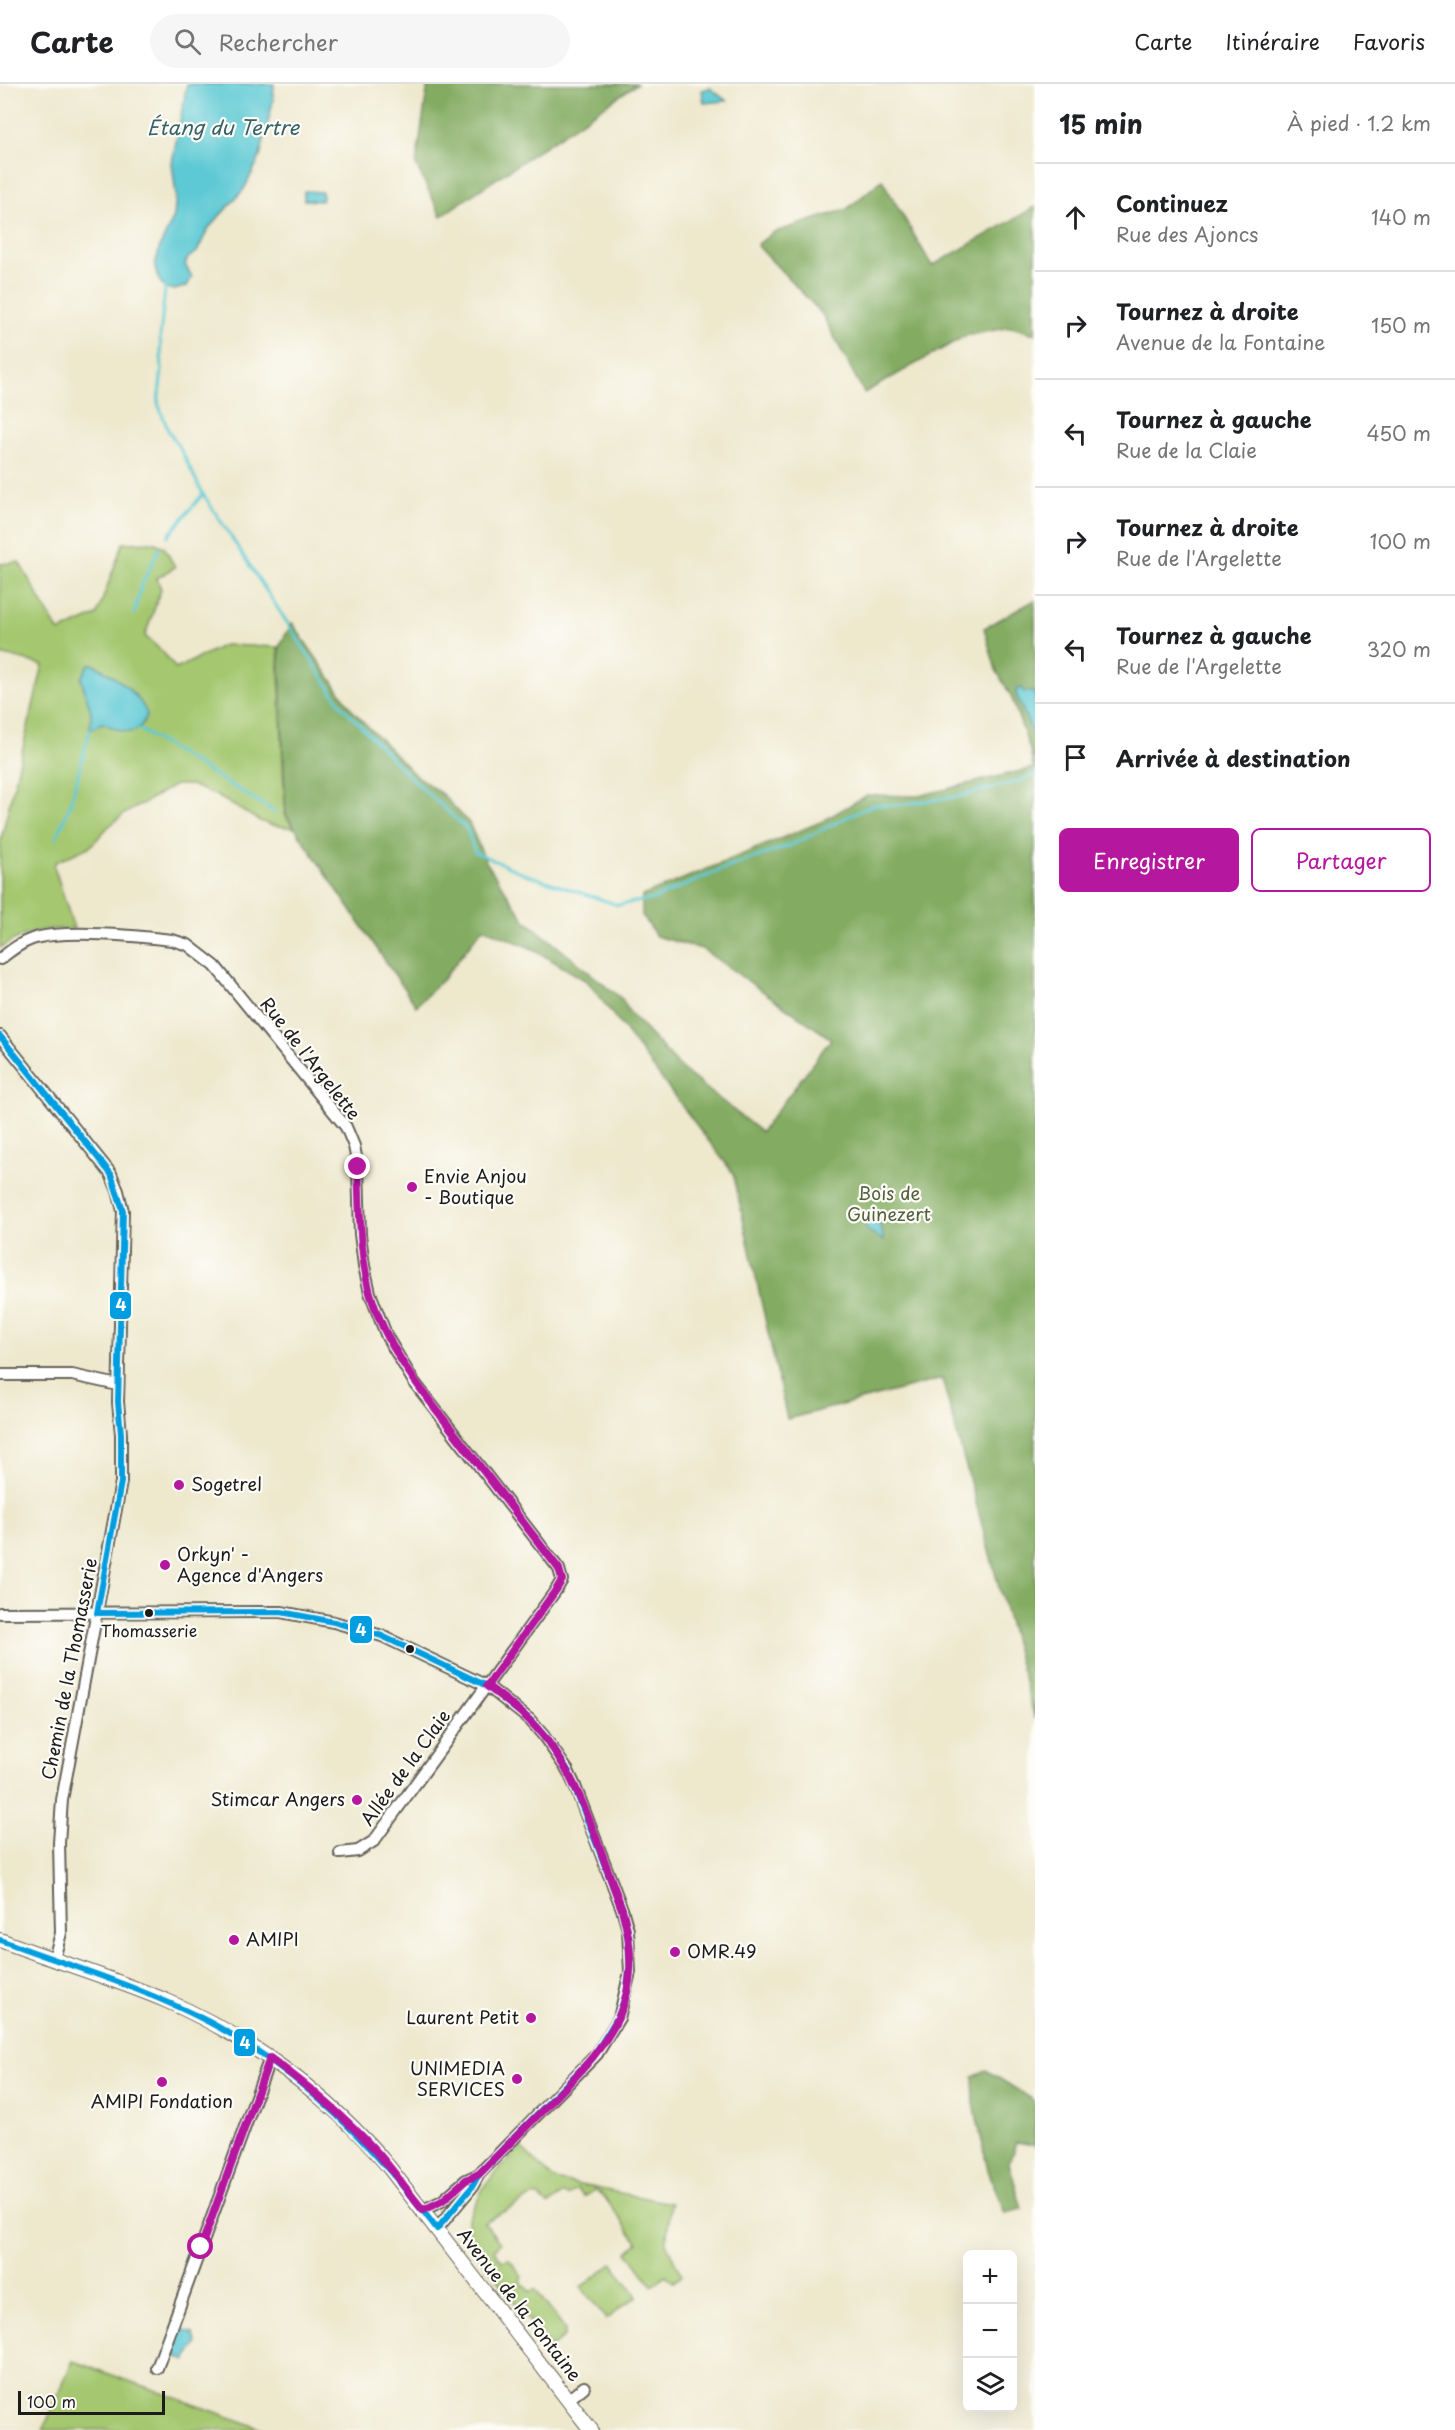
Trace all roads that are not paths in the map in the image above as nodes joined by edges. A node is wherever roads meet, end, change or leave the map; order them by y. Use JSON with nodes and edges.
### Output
{"nodes":[{"id":1,"x":0,"y":958,"type":"edge"},
{"id":2,"x":0,"y":1036,"type":"edge"},
{"id":3,"x":0,"y":1375,"type":"edge"},
{"id":4,"x":118,"y":1385,"type":"junction"},
{"id":5,"x":0,"y":1613,"type":"edge"},
{"id":6,"x":97,"y":1613,"type":"junction"},
{"id":7,"x":487,"y":1686,"type":"junction"},
{"id":8,"x":340,"y":1853,"type":"dead end"},
{"id":9,"x":0,"y":1940,"type":"edge"},
{"id":10,"x":54,"y":1959,"type":"junction"},
{"id":11,"x":270,"y":2058,"type":"junction"},
{"id":12,"x":479,"y":2174,"type":"junction"},
{"id":13,"x":423,"y":2210,"type":"junction"},
{"id":14,"x":437,"y":2229,"type":"junction"},
{"id":15,"x":157,"y":2368,"type":"dead end"},
{"id":16,"x":584,"y":2387,"type":"dead end"},
{"id":17,"x":569,"y":2399,"type":"junction"},
{"id":18,"x":591,"y":2430,"type":"edge"}],
"edges":[{"from":1,"to":7,"type":"street","name":"Rue de l'Argelette"},
{"from":2,"to":4,"type":"street","name":"Chemin de la Thomasserie"},
{"from":3,"to":4,"type":"street"},
{"from":4,"to":6,"type":"street","name":"Chemin de la Thomasserie"},
{"from":5,"to":6,"type":"street"},
{"from":6,"to":7,"type":"street"},
{"from":6,"to":10,"type":"street","name":"Chemin de la Thomasserie"},
{"from":7,"to":8,"type":"street","name":"Allée de la Claie"},
{"from":7,"to":12,"type":"street"},
{"from":9,"to":10,"type":"street","name":"Avenue de la Fontaine"},
{"from":10,"to":11,"type":"street","name":"Avenue de la Fontaine"},
{"from":11,"to":13,"type":"street","name":"Avenue de la Fontaine"},
{"from":11,"to":15,"type":"street"},
{"from":12,"to":13,"type":"street"},
{"from":12,"to":14,"type":"street"},
{"from":13,"to":14,"type":"street","name":"Avenue de la Fontaine"},
{"from":14,"to":17,"type":"street","name":"Avenue de la Fontaine"},
{"from":16,"to":17,"type":"street"},
{"from":17,"to":18,"type":"street","name":"Avenue de la Fontaine"}]}
